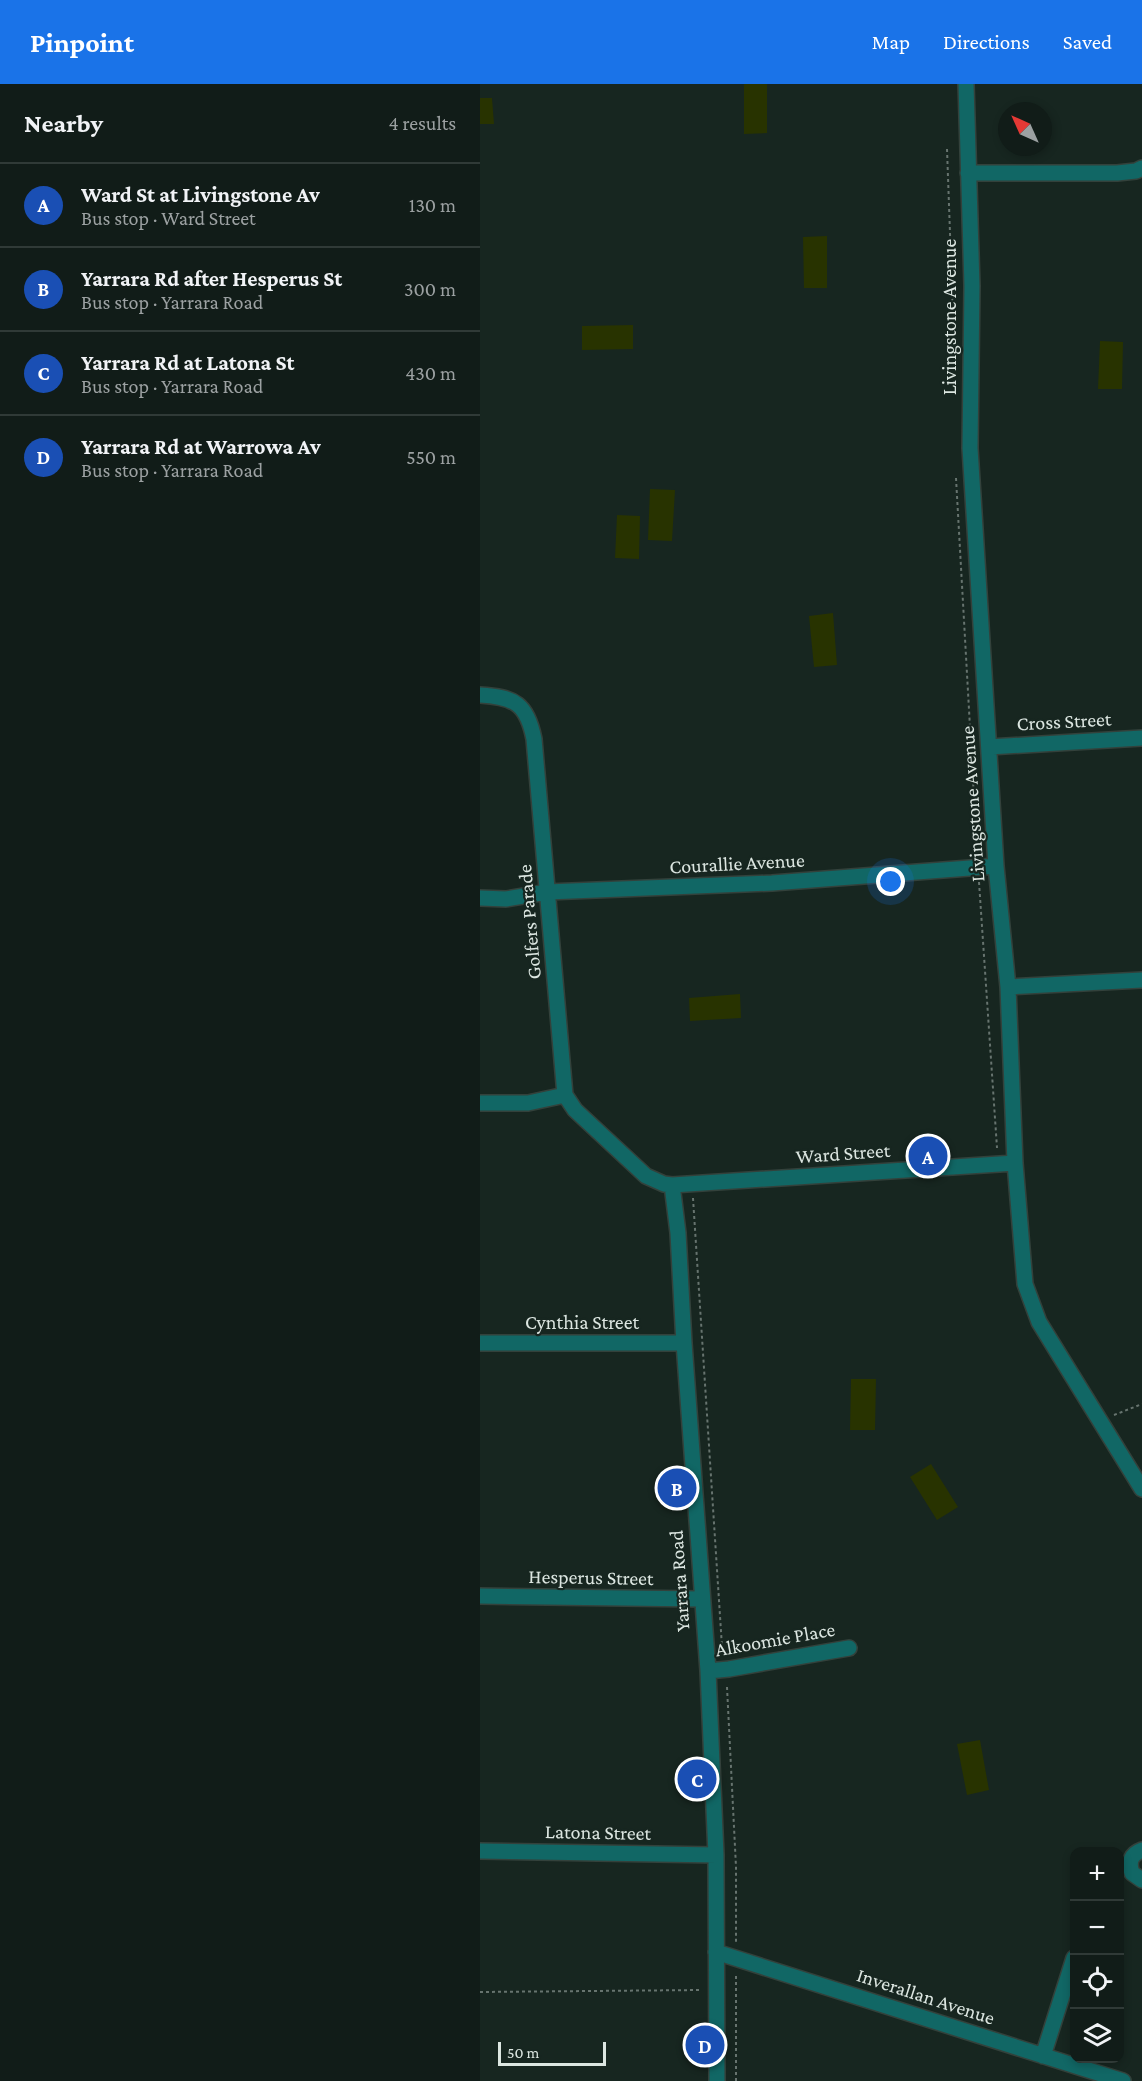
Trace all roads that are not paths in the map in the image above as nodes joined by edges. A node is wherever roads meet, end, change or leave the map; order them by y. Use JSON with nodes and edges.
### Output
{"nodes":[{"id":1,"x":966,"y":84,"type":"edge"},
{"id":2,"x":1142,"y":168,"type":"edge"},
{"id":3,"x":968,"y":173,"type":"junction"},
{"id":4,"x":480,"y":695,"type":"edge"},
{"id":5,"x":1142,"y":738,"type":"edge"},
{"id":6,"x":989,"y":747,"type":"junction"},
{"id":7,"x":996,"y":866,"type":"junction"},
{"id":8,"x":547,"y":892,"type":"junction"},
{"id":9,"x":480,"y":898,"type":"edge"},
{"id":10,"x":1142,"y":980,"type":"edge"},
{"id":11,"x":1008,"y":987,"type":"junction"},
{"id":12,"x":565,"y":1095,"type":"junction"},
{"id":13,"x":480,"y":1103,"type":"edge"},
{"id":14,"x":1015,"y":1163,"type":"junction"},
{"id":15,"x":672,"y":1185,"type":"junction"},
{"id":16,"x":480,"y":1343,"type":"edge"},
{"id":17,"x":684,"y":1343,"type":"junction"},
{"id":18,"x":1142,"y":1489,"type":"edge"},
{"id":19,"x":480,"y":1596,"type":"edge"},
{"id":20,"x":701,"y":1599,"type":"junction"},
{"id":21,"x":849,"y":1648,"type":"dead end"},
{"id":22,"x":708,"y":1671,"type":"junction"},
{"id":23,"x":1142,"y":1850,"type":"edge"},
{"id":24,"x":480,"y":1851,"type":"edge"},
{"id":25,"x":716,"y":1855,"type":"junction"},
{"id":26,"x":1131,"y":1878,"type":"edge"},
{"id":27,"x":716,"y":1952,"type":"junction"},
{"id":28,"x":1070,"y":1971,"type":"edge"},
{"id":29,"x":1043,"y":2056,"type":"junction"},
{"id":30,"x":717,"y":2081,"type":"edge"},
{"id":31,"x":1123,"y":2081,"type":"edge"}],
"edges":[{"from":1,"to":3,"type":"street","name":"Livingstone Avenue"},
{"from":2,"to":3,"type":"street"},
{"from":3,"to":6,"type":"street","name":"Livingstone Avenue"},
{"from":4,"to":8,"type":"street","name":"Golfers Parade"},
{"from":5,"to":6,"type":"street","name":"Cross Street"},
{"from":6,"to":7,"type":"street","name":"Livingstone Avenue"},
{"from":7,"to":8,"type":"street","name":"Courallie Avenue"},
{"from":7,"to":11,"type":"street","name":"Livingstone Avenue"},
{"from":8,"to":9,"type":"street","name":"Courallie Avenue"},
{"from":8,"to":12,"type":"street","name":"Golfers Parade"},
{"from":10,"to":11,"type":"street"},
{"from":11,"to":14,"type":"street","name":"Livingstone Avenue"},
{"from":12,"to":13,"type":"street"},
{"from":12,"to":15,"type":"street"},
{"from":14,"to":15,"type":"street","name":"Ward Street"},
{"from":14,"to":18,"type":"street","name":"Livingstone Avenue"},
{"from":15,"to":17,"type":"street","name":"Yarrara Road"},
{"from":16,"to":17,"type":"street","name":"Cynthia Street"},
{"from":17,"to":20,"type":"street","name":"Yarrara Road"},
{"from":19,"to":20,"type":"street","name":"Hesperus Street"},
{"from":20,"to":22,"type":"street","name":"Yarrara Road"},
{"from":21,"to":22,"type":"street","name":"Alkoomie Place"},
{"from":22,"to":25,"type":"street","name":"Yarrara Road"},
{"from":23,"to":26,"type":"street"},
{"from":24,"to":25,"type":"street","name":"Latona Street"},
{"from":25,"to":27,"type":"street","name":"Yarrara Road"},
{"from":27,"to":29,"type":"street","name":"Inverallan Avenue"},
{"from":27,"to":30,"type":"street","name":"Yarrara Road"},
{"from":28,"to":29,"type":"street"},
{"from":29,"to":31,"type":"street","name":"Inverallan Avenue"}]}
